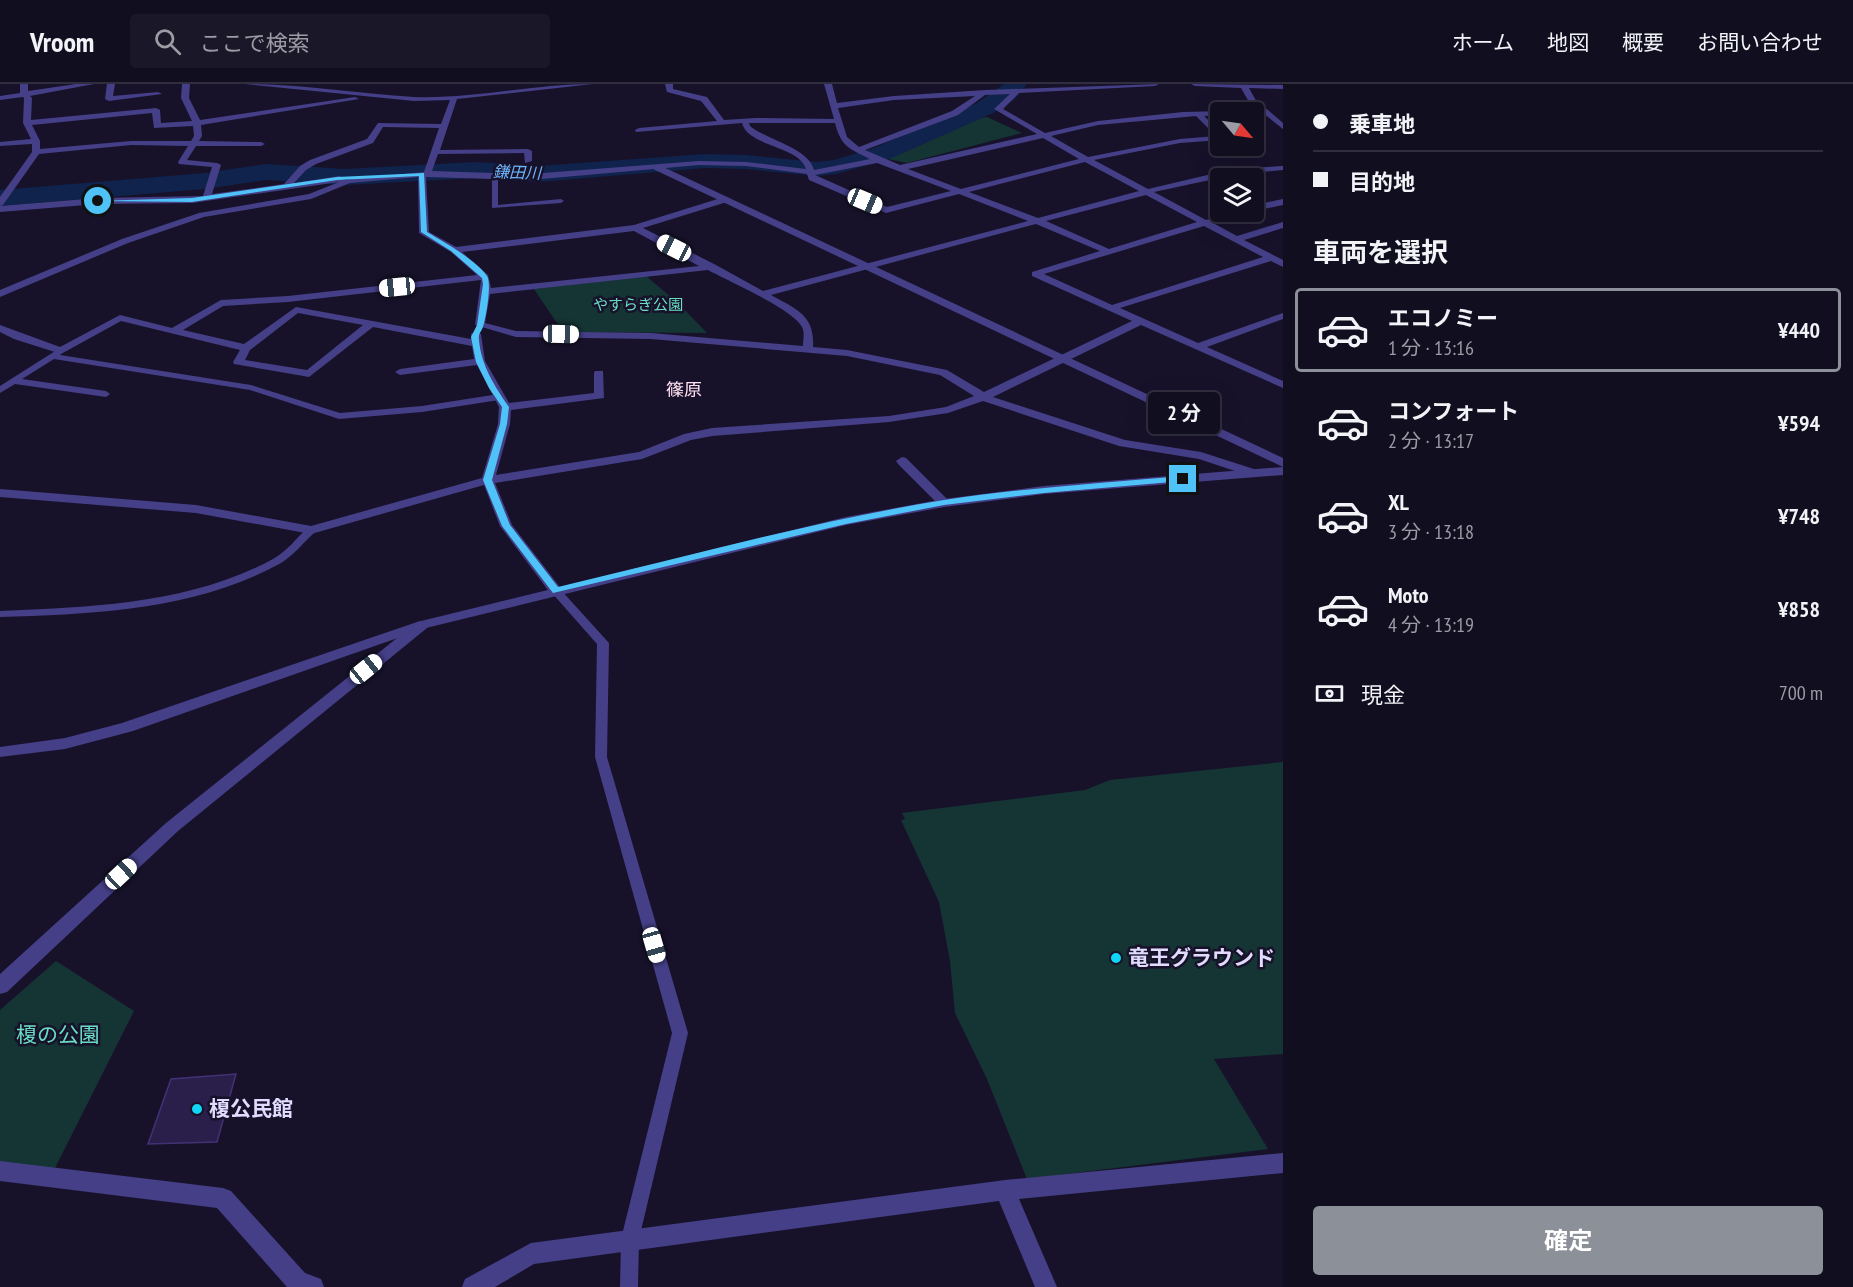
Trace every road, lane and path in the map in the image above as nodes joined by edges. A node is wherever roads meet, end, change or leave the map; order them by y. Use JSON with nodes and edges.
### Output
{"nodes":[{"id":1,"x":24,"y":84,"type":"edge"},
{"id":2,"x":90,"y":84,"type":"edge"},
{"id":3,"x":111,"y":84,"type":"edge"},
{"id":4,"x":186,"y":84,"type":"edge"},
{"id":5,"x":249,"y":84,"type":"edge"},
{"id":6,"x":325,"y":84,"type":"edge"},
{"id":7,"x":589,"y":84,"type":"edge"},
{"id":8,"x":669,"y":84,"type":"edge"},
{"id":9,"x":828,"y":84,"type":"edge"},
{"id":10,"x":994,"y":84,"type":"edge"},
{"id":11,"x":1155,"y":84,"type":"edge"},
{"id":12,"x":1195,"y":84,"type":"edge"},
{"id":13,"x":1099,"y":85,"type":"edge"},
{"id":14,"x":1244,"y":85,"type":"edge"},
{"id":15,"x":533,"y":87,"type":"edge"},
{"id":16,"x":1283,"y":87,"type":"edge"},
{"id":17,"x":318,"y":89,"type":"junction"},
{"id":18,"x":1019,"y":90,"type":"junction"},
{"id":19,"x":394,"y":91,"type":"dead end"},
{"id":20,"x":985,"y":92,"type":"junction"},
{"id":21,"x":24,"y":94,"type":"junction"},
{"id":22,"x":158,"y":94,"type":"dead end"},
{"id":23,"x":369,"y":96,"type":"junction"},
{"id":24,"x":0,"y":98,"type":"edge"},
{"id":25,"x":388,"y":98,"type":"junction"},
{"id":26,"x":454,"y":98,"type":"junction"},
{"id":27,"x":834,"y":106,"type":"junction"},
{"id":28,"x":1210,"y":113,"type":"edge"},
{"id":29,"x":1267,"y":113,"type":"junction"},
{"id":30,"x":1283,"y":113,"type":"edge"},
{"id":31,"x":1198,"y":114,"type":"junction"},
{"id":32,"x":745,"y":121,"type":"junction"},
{"id":33,"x":838,"y":121,"type":"junction"},
{"id":34,"x":27,"y":123,"type":"junction"},
{"id":35,"x":197,"y":123,"type":"junction"},
{"id":36,"x":722,"y":123,"type":"junction"},
{"id":37,"x":444,"y":126,"type":"junction"},
{"id":38,"x":1210,"y":126,"type":"edge"},
{"id":39,"x":1283,"y":127,"type":"edge"},
{"id":40,"x":639,"y":130,"type":"dead end"},
{"id":41,"x":1045,"y":134,"type":"junction"},
{"id":42,"x":1210,"y":138,"type":"edge"},
{"id":43,"x":36,"y":141,"type":"junction"},
{"id":44,"x":192,"y":143,"type":"junction"},
{"id":45,"x":0,"y":144,"type":"edge"},
{"id":46,"x":261,"y":144,"type":"dead end"},
{"id":47,"x":859,"y":150,"type":"junction"},
{"id":48,"x":36,"y":152,"type":"junction"},
{"id":49,"x":435,"y":152,"type":"junction"},
{"id":50,"x":878,"y":160,"type":"junction"},
{"id":51,"x":1087,"y":160,"type":"junction"},
{"id":52,"x":528,"y":161,"type":"dead end"},
{"id":53,"x":656,"y":167,"type":"junction"},
{"id":54,"x":899,"y":168,"type":"junction"},
{"id":55,"x":1283,"y":168,"type":"edge"},
{"id":56,"x":811,"y":172,"type":"junction"},
{"id":57,"x":425,"y":174,"type":"junction"},
{"id":58,"x":495,"y":174,"type":"junction"},
{"id":59,"x":361,"y":178,"type":"junction"},
{"id":60,"x":287,"y":186,"type":"junction"},
{"id":61,"x":962,"y":192,"type":"junction"},
{"id":62,"x":1146,"y":192,"type":"junction"},
{"id":63,"x":207,"y":198,"type":"junction"},
{"id":64,"x":724,"y":200,"type":"junction"},
{"id":65,"x":561,"y":201,"type":"dead end"},
{"id":66,"x":1283,"y":202,"type":"edge"},
{"id":67,"x":0,"y":203,"type":"edge"},
{"id":68,"x":1264,"y":206,"type":"edge"},
{"id":69,"x":0,"y":209,"type":"edge"},
{"id":70,"x":1210,"y":220,"type":"edge"},
{"id":71,"x":1037,"y":221,"type":"junction"},
{"id":72,"x":1202,"y":222,"type":"junction"},
{"id":73,"x":1283,"y":225,"type":"edge"},
{"id":74,"x":636,"y":228,"type":"junction"},
{"id":75,"x":1236,"y":239,"type":"junction"},
{"id":76,"x":454,"y":250,"type":"junction"},
{"id":77,"x":1107,"y":251,"type":"junction"},
{"id":78,"x":1271,"y":258,"type":"junction"},
{"id":79,"x":1283,"y":264,"type":"edge"},
{"id":80,"x":870,"y":266,"type":"junction"},
{"id":81,"x":713,"y":267,"type":"junction"},
{"id":82,"x":485,"y":278,"type":"junction"},
{"id":83,"x":485,"y":292,"type":"junction"},
{"id":84,"x":0,"y":294,"type":"edge"},
{"id":85,"x":765,"y":294,"type":"junction"},
{"id":86,"x":1111,"y":308,"type":"junction"},
{"id":87,"x":1283,"y":316,"type":"edge"},
{"id":88,"x":1141,"y":321,"type":"junction"},
{"id":89,"x":371,"y":324,"type":"junction"},
{"id":90,"x":480,"y":325,"type":"junction"},
{"id":91,"x":0,"y":328,"type":"edge"},
{"id":92,"x":174,"y":331,"type":"junction"},
{"id":93,"x":476,"y":343,"type":"junction"},
{"id":94,"x":1198,"y":347,"type":"junction"},
{"id":95,"x":246,"y":348,"type":"junction"},
{"id":96,"x":808,"y":349,"type":"junction"},
{"id":97,"x":57,"y":353,"type":"junction"},
{"id":98,"x":1064,"y":360,"type":"junction"},
{"id":99,"x":480,"y":362,"type":"junction"},
{"id":100,"x":400,"y":372,"type":"dead end"},
{"id":101,"x":599,"y":373,"type":"dead end"},
{"id":102,"x":14,"y":381,"type":"junction"},
{"id":103,"x":1283,"y":385,"type":"edge"},
{"id":104,"x":0,"y":390,"type":"edge"},
{"id":105,"x":106,"y":394,"type":"dead end"},
{"id":106,"x":984,"y":397,"type":"junction"},
{"id":107,"x":502,"y":402,"type":"junction"},
{"id":108,"x":902,"y":461,"type":"dead end"},
{"id":109,"x":1283,"y":463,"type":"edge"},
{"id":110,"x":1283,"y":471,"type":"edge"},
{"id":111,"x":1253,"y":473,"type":"junction"},
{"id":112,"x":488,"y":480,"type":"junction"},
{"id":113,"x":0,"y":493,"type":"edge"},
{"id":114,"x":944,"y":503,"type":"junction"},
{"id":115,"x":311,"y":530,"type":"junction"},
{"id":116,"x":556,"y":591,"type":"junction"},
{"id":117,"x":0,"y":614,"type":"edge"},
{"id":118,"x":422,"y":625,"type":"junction"},
{"id":119,"x":0,"y":752,"type":"edge"},
{"id":120,"x":0,"y":986,"type":"edge"},
{"id":121,"x":1283,"y":1163,"type":"edge"},
{"id":122,"x":0,"y":1171,"type":"edge"},
{"id":123,"x":1005,"y":1190,"type":"junction"},
{"id":124,"x":630,"y":1239,"type":"junction"},
{"id":125,"x":313,"y":1287,"type":"edge"},
{"id":126,"x":473,"y":1287,"type":"edge"},
{"id":127,"x":629,"y":1287,"type":"edge"},
{"id":128,"x":1046,"y":1287,"type":"edge"}],
"edges":[{"from":1,"to":21,"type":"street"},
{"from":2,"to":21,"type":"street"},
{"from":3,"to":22,"type":"street"},
{"from":4,"to":35,"type":"street"},
{"from":5,"to":17,"type":"street"},
{"from":6,"to":17,"type":"street"},
{"from":7,"to":15,"type":"street"},
{"from":8,"to":36,"type":"street"},
{"from":9,"to":27,"type":"street"},
{"from":10,"to":20,"type":"street"},
{"from":11,"to":13,"type":"street"},
{"from":12,"to":14,"type":"street"},
{"from":13,"to":18,"type":"street"},
{"from":14,"to":16,"type":"street"},
{"from":14,"to":29,"type":"street"},
{"from":15,"to":26,"type":"street"},
{"from":17,"to":23,"type":"street"},
{"from":18,"to":20,"type":"street"},
{"from":18,"to":41,"type":"street"},
{"from":19,"to":25,"type":"street"},
{"from":20,"to":27,"type":"street"},
{"from":20,"to":47,"type":"street"},
{"from":21,"to":24,"type":"street"},
{"from":21,"to":34,"type":"street"},
{"from":23,"to":25,"type":"street"},
{"from":23,"to":35,"type":"street"},
{"from":25,"to":26,"type":"street"},
{"from":26,"to":37,"type":"street"},
{"from":27,"to":33,"type":"street"},
{"from":28,"to":31,"type":"street"},
{"from":29,"to":30,"type":"street"},
{"from":29,"to":39,"type":"street"},
{"from":31,"to":38,"type":"street"},
{"from":31,"to":41,"type":"street"},
{"from":32,"to":33,"type":"street"},
{"from":32,"to":36,"type":"street"},
{"from":32,"to":56,"type":"street"},
{"from":33,"to":47,"type":"street"},
{"from":34,"to":35,"type":"street"},
{"from":34,"to":43,"type":"street"},
{"from":35,"to":44,"type":"street"},
{"from":36,"to":40,"type":"street"},
{"from":37,"to":49,"type":"street"},
{"from":37,"to":60,"type":"street"},
{"from":41,"to":51,"type":"street"},
{"from":41,"to":54,"type":"street"},
{"from":42,"to":51,"type":"street"},
{"from":43,"to":45,"type":"street"},
{"from":43,"to":48,"type":"street"},
{"from":44,"to":46,"type":"street"},
{"from":44,"to":48,"type":"street"},
{"from":44,"to":63,"type":"street"},
{"from":47,"to":50,"type":"street"},
{"from":48,"to":67,"type":"street"},
{"from":49,"to":52,"type":"street"},
{"from":49,"to":57,"type":"street"},
{"from":50,"to":54,"type":"street"},
{"from":50,"to":56,"type":"street"},
{"from":51,"to":61,"type":"street"},
{"from":51,"to":62,"type":"street"},
{"from":53,"to":56,"type":"street"},
{"from":53,"to":58,"type":"street"},
{"from":53,"to":64,"type":"street"},
{"from":54,"to":61,"type":"street"},
{"from":55,"to":62,"type":"street"},
{"from":56,"to":61,"type":"street"},
{"from":57,"to":58,"type":"street"},
{"from":57,"to":59,"type":"street"},
{"from":57,"to":76,"type":"street"},
{"from":58,"to":65,"type":"lane"},
{"from":59,"to":60,"type":"street"},
{"from":59,"to":84,"type":"street"},
{"from":60,"to":63,"type":"street"},
{"from":61,"to":71,"type":"street"},
{"from":62,"to":71,"type":"street"},
{"from":62,"to":72,"type":"street"},
{"from":63,"to":69,"type":"street"},
{"from":64,"to":74,"type":"street"},
{"from":64,"to":80,"type":"street"},
{"from":66,"to":68,"type":"street"},
{"from":70,"to":72,"type":"street"},
{"from":71,"to":77,"type":"street"},
{"from":71,"to":80,"type":"street"},
{"from":72,"to":75,"type":"street"},
{"from":72,"to":77,"type":"street"},
{"from":73,"to":75,"type":"street"},
{"from":74,"to":76,"type":"street"},
{"from":74,"to":81,"type":"street"},
{"from":75,"to":78,"type":"street"},
{"from":76,"to":82,"type":"street"},
{"from":77,"to":86,"type":"street"},
{"from":78,"to":79,"type":"street"},
{"from":78,"to":86,"type":"street"},
{"from":80,"to":85,"type":"street"},
{"from":80,"to":98,"type":"street"},
{"from":81,"to":83,"type":"street"},
{"from":81,"to":85,"type":"street"},
{"from":82,"to":83,"type":"street"},
{"from":82,"to":92,"type":"street"},
{"from":83,"to":90,"type":"street"},
{"from":85,"to":96,"type":"street"},
{"from":86,"to":88,"type":"street"},
{"from":87,"to":94,"type":"street"},
{"from":88,"to":94,"type":"street"},
{"from":88,"to":98,"type":"street"},
{"from":89,"to":93,"type":"street"},
{"from":89,"to":95,"type":"street"},
{"from":89,"to":95,"type":"street"},
{"from":90,"to":93,"type":"street"},
{"from":90,"to":96,"type":"street"},
{"from":91,"to":97,"type":"street"},
{"from":92,"to":95,"type":"street"},
{"from":92,"to":97,"type":"street"},
{"from":93,"to":99,"type":"street"},
{"from":94,"to":103,"type":"street"},
{"from":96,"to":106,"type":"street"},
{"from":97,"to":102,"type":"lane"},
{"from":97,"to":107,"type":"lane"},
{"from":98,"to":106,"type":"street"},
{"from":98,"to":109,"type":"street"},
{"from":99,"to":100,"type":"street"},
{"from":99,"to":107,"type":"street"},
{"from":101,"to":107,"type":"street"},
{"from":102,"to":104,"type":"lane"},
{"from":102,"to":105,"type":"lane"},
{"from":106,"to":111,"type":"street"},
{"from":106,"to":112,"type":"street"},
{"from":107,"to":112,"type":"street"},
{"from":108,"to":114,"type":"street"},
{"from":110,"to":111,"type":"street"},
{"from":111,"to":114,"type":"street"},
{"from":112,"to":115,"type":"street"},
{"from":112,"to":116,"type":"street"},
{"from":113,"to":115,"type":"street"},
{"from":114,"to":116,"type":"street"},
{"from":115,"to":117,"type":"lane"},
{"from":116,"to":118,"type":"street"},
{"from":116,"to":124,"type":"lane"},
{"from":118,"to":119,"type":"street"},
{"from":118,"to":120,"type":"street"},
{"from":121,"to":123,"type":"street"},
{"from":122,"to":125,"type":"street"},
{"from":123,"to":124,"type":"street"},
{"from":123,"to":128,"type":"street"},
{"from":124,"to":126,"type":"street"},
{"from":124,"to":127,"type":"lane"}]}
